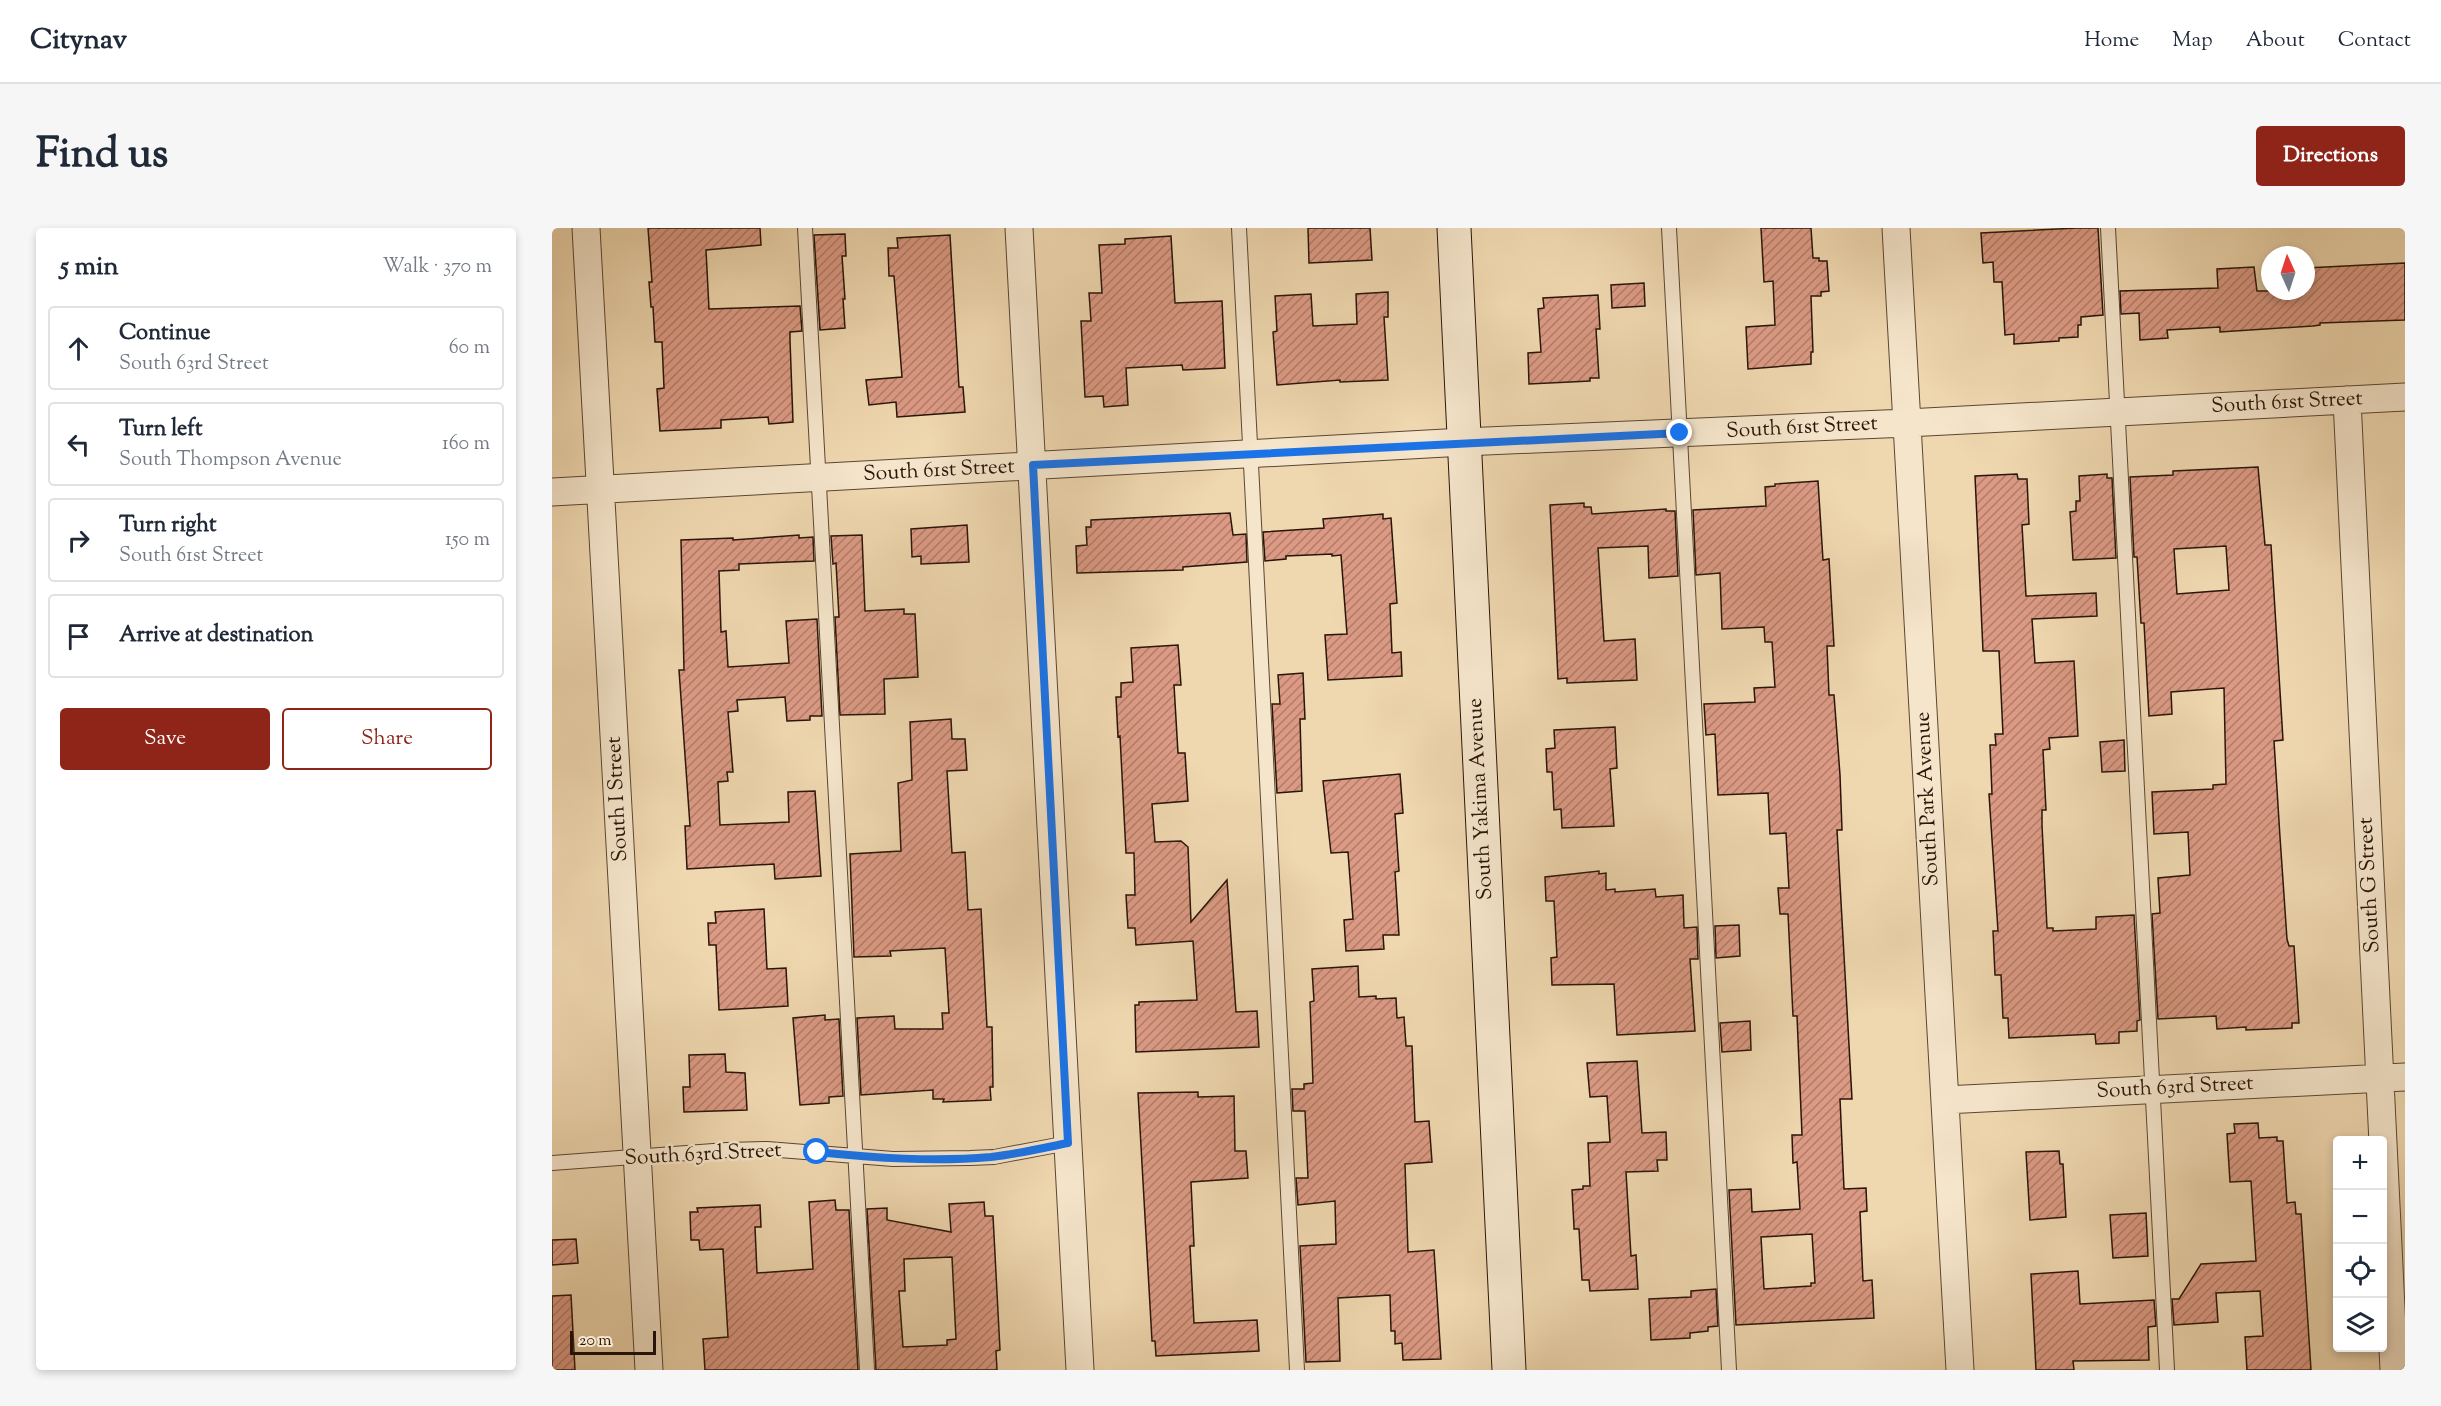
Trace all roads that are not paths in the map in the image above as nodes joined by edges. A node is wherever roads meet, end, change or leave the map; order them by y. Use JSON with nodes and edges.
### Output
{"nodes":[{"id":1,"x":586,"y":228,"type":"edge"},
{"id":2,"x":806,"y":228,"type":"edge"},
{"id":3,"x":1019,"y":228,"type":"edge"},
{"id":4,"x":1239,"y":228,"type":"edge"},
{"id":5,"x":1454,"y":228,"type":"edge"},
{"id":6,"x":1669,"y":228,"type":"edge"},
{"id":7,"x":1896,"y":228,"type":"edge"},
{"id":8,"x":2108,"y":228,"type":"edge"},
{"id":9,"x":2405,"y":396,"type":"edge"},
{"id":10,"x":2347,"y":400,"type":"junction"},
{"id":11,"x":2117,"y":412,"type":"junction"},
{"id":12,"x":1907,"y":423,"type":"junction"},
{"id":13,"x":1680,"y":433,"type":"junction"},
{"id":14,"x":1464,"y":442,"type":"junction"},
{"id":15,"x":1250,"y":454,"type":"junction"},
{"id":16,"x":1033,"y":465,"type":"junction"},
{"id":17,"x":819,"y":477,"type":"junction"},
{"id":18,"x":600,"y":489,"type":"junction"},
{"id":19,"x":552,"y":492,"type":"edge"},
{"id":20,"x":2392,"y":1078,"type":"edge"},
{"id":21,"x":2153,"y":1089,"type":"junction"},
{"id":22,"x":1945,"y":1100,"type":"junction"},
{"id":23,"x":1068,"y":1143,"type":"junction"},
{"id":24,"x":855,"y":1156,"type":"junction"},
{"id":25,"x":638,"y":1158,"type":"junction"},
{"id":26,"x":552,"y":1162,"type":"edge"},
{"id":27,"x":649,"y":1370,"type":"edge"},
{"id":28,"x":867,"y":1370,"type":"edge"},
{"id":29,"x":1080,"y":1370,"type":"edge"},
{"id":30,"x":1297,"y":1370,"type":"edge"},
{"id":31,"x":1509,"y":1370,"type":"edge"},
{"id":32,"x":1729,"y":1370,"type":"edge"},
{"id":33,"x":1960,"y":1370,"type":"edge"},
{"id":34,"x":2168,"y":1370,"type":"edge"},
{"id":35,"x":2394,"y":1370,"type":"edge"}],
"edges":[{"from":1,"to":18,"type":"street","name":"South I Street"},
{"from":2,"to":17,"type":"lane"},
{"from":3,"to":16,"type":"street"},
{"from":4,"to":15,"type":"lane"},
{"from":5,"to":14,"type":"main road","name":"South Yakima Avenue"},
{"from":6,"to":13,"type":"lane"},
{"from":7,"to":12,"type":"street","name":"South Park Avenue"},
{"from":8,"to":11,"type":"lane"},
{"from":9,"to":10,"type":"street","name":"South 61st Street"},
{"from":10,"to":11,"type":"street","name":"South 61st Street"},
{"from":10,"to":20,"type":"street","name":"South G Street"},
{"from":11,"to":12,"type":"street","name":"South 61st Street"},
{"from":11,"to":21,"type":"lane"},
{"from":12,"to":13,"type":"street","name":"South 61st Street"},
{"from":12,"to":22,"type":"street","name":"South Park Avenue"},
{"from":13,"to":14,"type":"street","name":"South 61st Street"},
{"from":13,"to":32,"type":"lane"},
{"from":14,"to":15,"type":"street","name":"South 61st Street"},
{"from":14,"to":31,"type":"main road","name":"South Yakima Avenue"},
{"from":15,"to":16,"type":"street","name":"South 61st Street"},
{"from":15,"to":30,"type":"lane"},
{"from":16,"to":17,"type":"street","name":"South 61st Street"},
{"from":16,"to":23,"type":"street"},
{"from":17,"to":18,"type":"street","name":"South 61st Street"},
{"from":17,"to":24,"type":"lane"},
{"from":18,"to":19,"type":"street","name":"South 61st Street"},
{"from":18,"to":25,"type":"street","name":"South I Street"},
{"from":20,"to":21,"type":"street","name":"South 63rd Street"},
{"from":20,"to":35,"type":"street","name":"South G Street"},
{"from":21,"to":22,"type":"street","name":"South 63rd Street"},
{"from":21,"to":34,"type":"lane"},
{"from":22,"to":33,"type":"street","name":"South Park Avenue"},
{"from":23,"to":24,"type":"lane","name":"South 63rd Street"},
{"from":23,"to":29,"type":"street"},
{"from":24,"to":25,"type":"lane","name":"South 63rd Street"},
{"from":24,"to":28,"type":"lane"},
{"from":25,"to":26,"type":"lane","name":"South 63rd Street"},
{"from":25,"to":27,"type":"street","name":"South I Street"}]}
